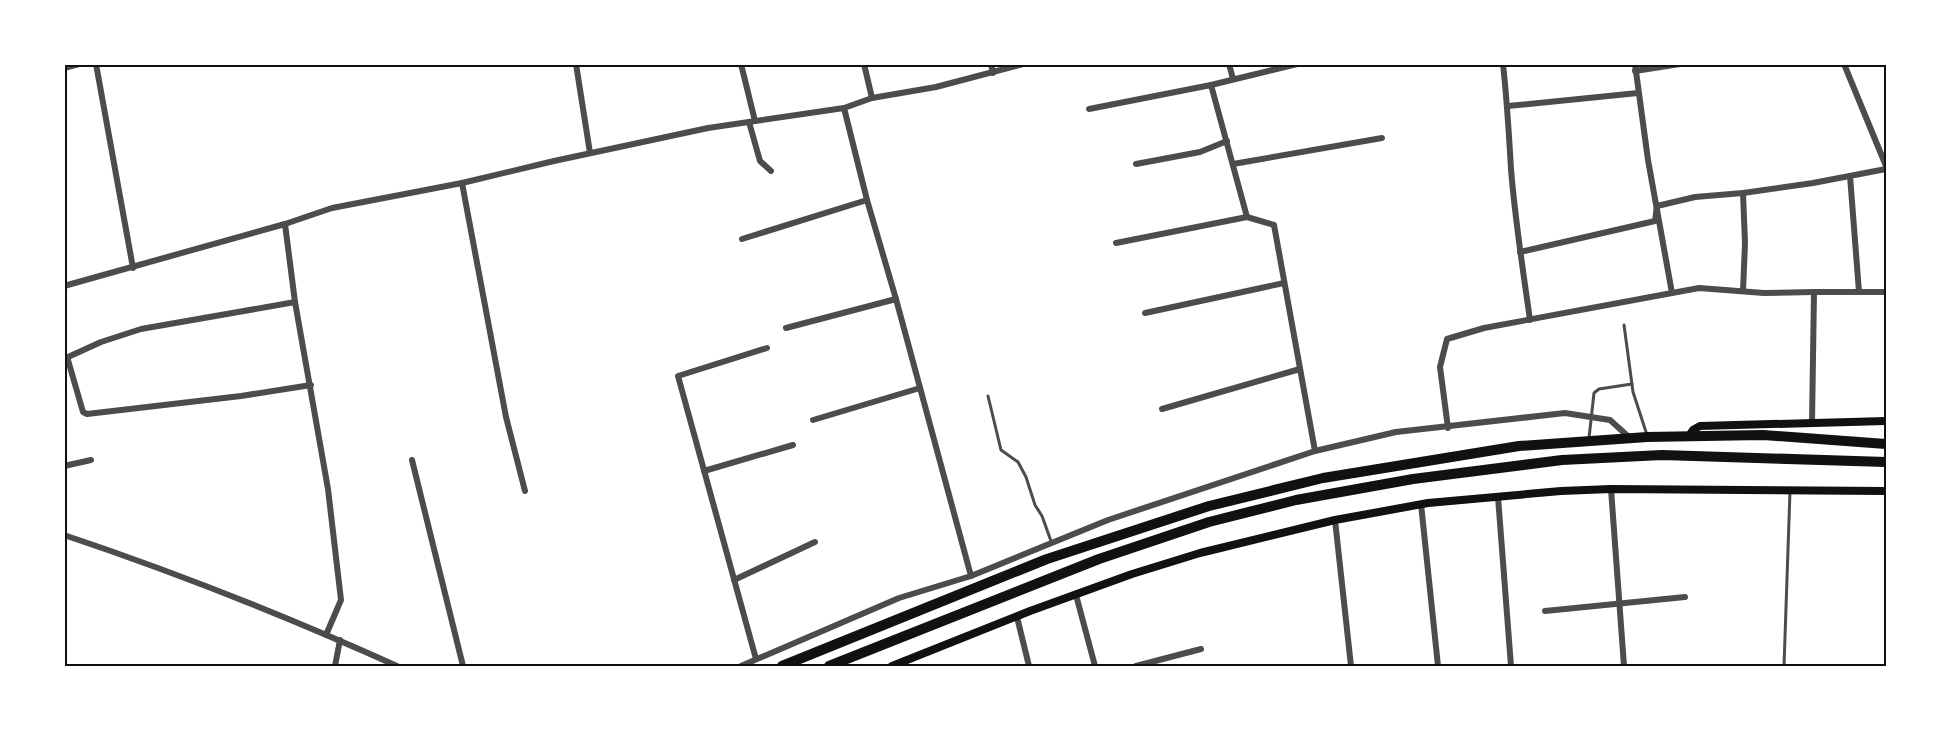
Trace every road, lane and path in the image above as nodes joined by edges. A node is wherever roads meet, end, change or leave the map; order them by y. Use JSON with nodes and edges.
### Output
{"nodes":[{"id":1,"x":79,"y":64,"type":"edge"},
{"id":2,"x":96,"y":64,"type":"edge"},
{"id":3,"x":576,"y":64,"type":"edge"},
{"id":4,"x":741,"y":64,"type":"edge"},
{"id":5,"x":864,"y":64,"type":"edge"},
{"id":6,"x":991,"y":64,"type":"edge"},
{"id":7,"x":1023,"y":64,"type":"edge"},
{"id":8,"x":1229,"y":64,"type":"edge"},
{"id":9,"x":1297,"y":64,"type":"edge"},
{"id":10,"x":1503,"y":64,"type":"edge"},
{"id":11,"x":1680,"y":64,"type":"edge"},
{"id":12,"x":1844,"y":64,"type":"edge"},
{"id":13,"x":64,"y":68,"type":"edge"},
{"id":14,"x":1635,"y":68,"type":"edge"},
{"id":15,"x":993,"y":73,"type":"junction"},
{"id":16,"x":1233,"y":79,"type":"junction"},
{"id":17,"x":1211,"y":85,"type":"junction"},
{"id":18,"x":1638,"y":93,"type":"junction"},
{"id":19,"x":872,"y":98,"type":"junction"},
{"id":20,"x":1508,"y":106,"type":"junction"},
{"id":21,"x":844,"y":108,"type":"junction"},
{"id":22,"x":1089,"y":109,"type":"dead end"},
{"id":23,"x":752,"y":121,"type":"junction"},
{"id":24,"x":1382,"y":138,"type":"dead end"},
{"id":25,"x":1227,"y":141,"type":"junction"},
{"id":26,"x":590,"y":153,"type":"junction"},
{"id":27,"x":1136,"y":164,"type":"dead end"},
{"id":28,"x":1233,"y":164,"type":"junction"},
{"id":29,"x":1887,"y":168,"type":"edge"},
{"id":30,"x":771,"y":171,"type":"dead end"},
{"id":31,"x":1850,"y":176,"type":"junction"},
{"id":32,"x":462,"y":183,"type":"junction"},
{"id":33,"x":1743,"y":193,"type":"junction"},
{"id":34,"x":867,"y":200,"type":"junction"},
{"id":35,"x":1657,"y":206,"type":"junction"},
{"id":36,"x":1247,"y":217,"type":"junction"},
{"id":37,"x":285,"y":224,"type":"junction"},
{"id":38,"x":742,"y":239,"type":"dead end"},
{"id":39,"x":1116,"y":243,"type":"dead end"},
{"id":40,"x":1520,"y":252,"type":"junction"},
{"id":41,"x":133,"y":268,"type":"junction"},
{"id":42,"x":1284,"y":283,"type":"junction"},
{"id":43,"x":64,"y":286,"type":"edge"},
{"id":44,"x":1743,"y":291,"type":"junction"},
{"id":45,"x":1814,"y":292,"type":"junction"},
{"id":46,"x":1859,"y":292,"type":"junction"},
{"id":47,"x":1887,"y":292,"type":"edge"},
{"id":48,"x":1672,"y":293,"type":"junction"},
{"id":49,"x":896,"y":298,"type":"junction"},
{"id":50,"x":295,"y":302,"type":"junction"},
{"id":51,"x":1145,"y":313,"type":"dead end"},
{"id":52,"x":1530,"y":320,"type":"junction"},
{"id":53,"x":1624,"y":325,"type":"dead end"},
{"id":54,"x":786,"y":328,"type":"dead end"},
{"id":55,"x":767,"y":348,"type":"dead end"},
{"id":56,"x":1300,"y":369,"type":"junction"},
{"id":57,"x":73,"y":375,"type":"junction"},
{"id":58,"x":64,"y":377,"type":"edge"},
{"id":59,"x":1632,"y":384,"type":"junction"},
{"id":60,"x":310,"y":385,"type":"junction"},
{"id":61,"x":920,"y":388,"type":"junction"},
{"id":62,"x":988,"y":396,"type":"dead end"},
{"id":63,"x":1162,"y":409,"type":"dead end"},
{"id":64,"x":1590,"y":417,"type":"junction"},
{"id":65,"x":813,"y":420,"type":"dead end"},
{"id":66,"x":1887,"y":421,"type":"edge"},
{"id":67,"x":1812,"y":423,"type":"junction"},
{"id":68,"x":1448,"y":428,"type":"junction"},
{"id":69,"x":1689,"y":436,"type":"junction"},
{"id":70,"x":1647,"y":437,"type":"junction"},
{"id":71,"x":1630,"y":438,"type":"junction"},
{"id":72,"x":1589,"y":441,"type":"junction"},
{"id":73,"x":1887,"y":444,"type":"edge"},
{"id":74,"x":793,"y":445,"type":"dead end"},
{"id":75,"x":1315,"y":450,"type":"junction"},
{"id":76,"x":91,"y":460,"type":"dead end"},
{"id":77,"x":412,"y":460,"type":"dead end"},
{"id":78,"x":1887,"y":462,"type":"edge"},
{"id":79,"x":64,"y":466,"type":"edge"},
{"id":80,"x":704,"y":471,"type":"junction"},
{"id":81,"x":1611,"y":489,"type":"junction"},
{"id":82,"x":525,"y":491,"type":"dead end"},
{"id":83,"x":1790,"y":491,"type":"junction"},
{"id":84,"x":1887,"y":491,"type":"edge"},
{"id":85,"x":1498,"y":497,"type":"junction"},
{"id":86,"x":1421,"y":504,"type":"junction"},
{"id":87,"x":1335,"y":520,"type":"junction"},
{"id":88,"x":64,"y":535,"type":"edge"},
{"id":89,"x":815,"y":542,"type":"dead end"},
{"id":90,"x":1052,"y":543,"type":"junction"},
{"id":91,"x":971,"y":576,"type":"junction"},
{"id":92,"x":734,"y":580,"type":"junction"},
{"id":93,"x":1076,"y":595,"type":"junction"},
{"id":94,"x":1685,"y":597,"type":"dead end"},
{"id":95,"x":1620,"y":603,"type":"junction"},
{"id":96,"x":1545,"y":611,"type":"dead end"},
{"id":97,"x":1017,"y":616,"type":"junction"},
{"id":98,"x":326,"y":635,"type":"junction"},
{"id":99,"x":339,"y":640,"type":"junction"},
{"id":100,"x":1201,"y":649,"type":"dead end"},
{"id":101,"x":756,"y":659,"type":"junction"},
{"id":102,"x":335,"y":666,"type":"edge"},
{"id":103,"x":397,"y":666,"type":"edge"},
{"id":104,"x":463,"y":666,"type":"edge"},
{"id":105,"x":741,"y":666,"type":"edge"},
{"id":106,"x":782,"y":666,"type":"edge"},
{"id":107,"x":830,"y":666,"type":"edge"},
{"id":108,"x":892,"y":666,"type":"edge"},
{"id":109,"x":1029,"y":666,"type":"edge"},
{"id":110,"x":1095,"y":666,"type":"edge"},
{"id":111,"x":1136,"y":666,"type":"edge"},
{"id":112,"x":1351,"y":666,"type":"edge"},
{"id":113,"x":1438,"y":666,"type":"edge"},
{"id":114,"x":1511,"y":666,"type":"edge"},
{"id":115,"x":1624,"y":666,"type":"edge"},
{"id":116,"x":1784,"y":666,"type":"edge"}],
"edges":[{"from":1,"to":13,"type":"street"},
{"from":2,"to":41,"type":"street"},
{"from":3,"to":26,"type":"street"},
{"from":4,"to":23,"type":"street"},
{"from":5,"to":19,"type":"street"},
{"from":6,"to":15,"type":"street"},
{"from":7,"to":15,"type":"street"},
{"from":8,"to":16,"type":"street"},
{"from":9,"to":16,"type":"street"},
{"from":10,"to":20,"type":"street"},
{"from":11,"to":14,"type":"street"},
{"from":12,"to":29,"type":"street"},
{"from":14,"to":18,"type":"street"},
{"from":15,"to":19,"type":"street"},
{"from":16,"to":17,"type":"street"},
{"from":17,"to":22,"type":"street"},
{"from":17,"to":25,"type":"street"},
{"from":18,"to":20,"type":"street"},
{"from":18,"to":35,"type":"street"},
{"from":19,"to":21,"type":"street"},
{"from":20,"to":40,"type":"street"},
{"from":21,"to":23,"type":"street"},
{"from":21,"to":34,"type":"street"},
{"from":23,"to":26,"type":"street"},
{"from":23,"to":30,"type":"street"},
{"from":24,"to":28,"type":"street"},
{"from":25,"to":27,"type":"street"},
{"from":25,"to":28,"type":"street"},
{"from":26,"to":32,"type":"street"},
{"from":28,"to":36,"type":"street"},
{"from":29,"to":31,"type":"street"},
{"from":31,"to":33,"type":"street"},
{"from":31,"to":46,"type":"street"},
{"from":32,"to":37,"type":"street"},
{"from":32,"to":82,"type":"street"},
{"from":33,"to":35,"type":"street"},
{"from":33,"to":44,"type":"street"},
{"from":34,"to":38,"type":"street"},
{"from":34,"to":49,"type":"street"},
{"from":35,"to":40,"type":"street"},
{"from":35,"to":48,"type":"street"},
{"from":36,"to":39,"type":"street"},
{"from":36,"to":42,"type":"street"},
{"from":37,"to":41,"type":"street"},
{"from":37,"to":50,"type":"street"},
{"from":40,"to":52,"type":"street"},
{"from":41,"to":43,"type":"street"},
{"from":42,"to":51,"type":"street"},
{"from":42,"to":56,"type":"street"},
{"from":44,"to":45,"type":"street"},
{"from":44,"to":48,"type":"street"},
{"from":45,"to":46,"type":"street"},
{"from":45,"to":67,"type":"street"},
{"from":46,"to":47,"type":"street"},
{"from":48,"to":52,"type":"street"},
{"from":49,"to":54,"type":"street"},
{"from":49,"to":61,"type":"street"},
{"from":50,"to":57,"type":"street"},
{"from":50,"to":60,"type":"street"},
{"from":52,"to":68,"type":"street"},
{"from":53,"to":59,"type":"lane"},
{"from":55,"to":80,"type":"street"},
{"from":56,"to":63,"type":"street"},
{"from":56,"to":75,"type":"street"},
{"from":57,"to":58,"type":"street"},
{"from":57,"to":60,"type":"street"},
{"from":59,"to":64,"type":"lane"},
{"from":59,"to":70,"type":"lane"},
{"from":60,"to":98,"type":"street"},
{"from":61,"to":65,"type":"street"},
{"from":61,"to":91,"type":"street"},
{"from":62,"to":90,"type":"lane"},
{"from":64,"to":68,"type":"street"},
{"from":64,"to":71,"type":"street"},
{"from":64,"to":72,"type":"lane"},
{"from":66,"to":67,"type":"main road"},
{"from":67,"to":69,"type":"main road"},
{"from":68,"to":75,"type":"street"},
{"from":69,"to":70,"type":"highway"},
{"from":69,"to":73,"type":"highway"},
{"from":70,"to":71,"type":"highway"},
{"from":71,"to":72,"type":"highway"},
{"from":72,"to":106,"type":"highway"},
{"from":74,"to":80,"type":"street"},
{"from":75,"to":90,"type":"street"},
{"from":76,"to":79,"type":"street"},
{"from":77,"to":104,"type":"street"},
{"from":78,"to":107,"type":"highway"},
{"from":80,"to":92,"type":"street"},
{"from":81,"to":83,"type":"main road"},
{"from":81,"to":85,"type":"main road"},
{"from":81,"to":95,"type":"street"},
{"from":83,"to":84,"type":"main road"},
{"from":83,"to":116,"type":"lane"},
{"from":85,"to":86,"type":"main road"},
{"from":85,"to":114,"type":"street"},
{"from":86,"to":87,"type":"main road"},
{"from":86,"to":113,"type":"street"},
{"from":87,"to":93,"type":"main road"},
{"from":87,"to":112,"type":"street"},
{"from":88,"to":98,"type":"street"},
{"from":89,"to":92,"type":"street"},
{"from":90,"to":91,"type":"street"},
{"from":91,"to":101,"type":"street"},
{"from":92,"to":101,"type":"street"},
{"from":93,"to":97,"type":"main road"},
{"from":93,"to":110,"type":"street"},
{"from":94,"to":95,"type":"street"},
{"from":95,"to":96,"type":"street"},
{"from":95,"to":115,"type":"street"},
{"from":97,"to":108,"type":"main road"},
{"from":97,"to":109,"type":"street"},
{"from":98,"to":99,"type":"street"},
{"from":99,"to":102,"type":"street"},
{"from":99,"to":103,"type":"street"},
{"from":100,"to":111,"type":"street"},
{"from":101,"to":105,"type":"street"}]}
